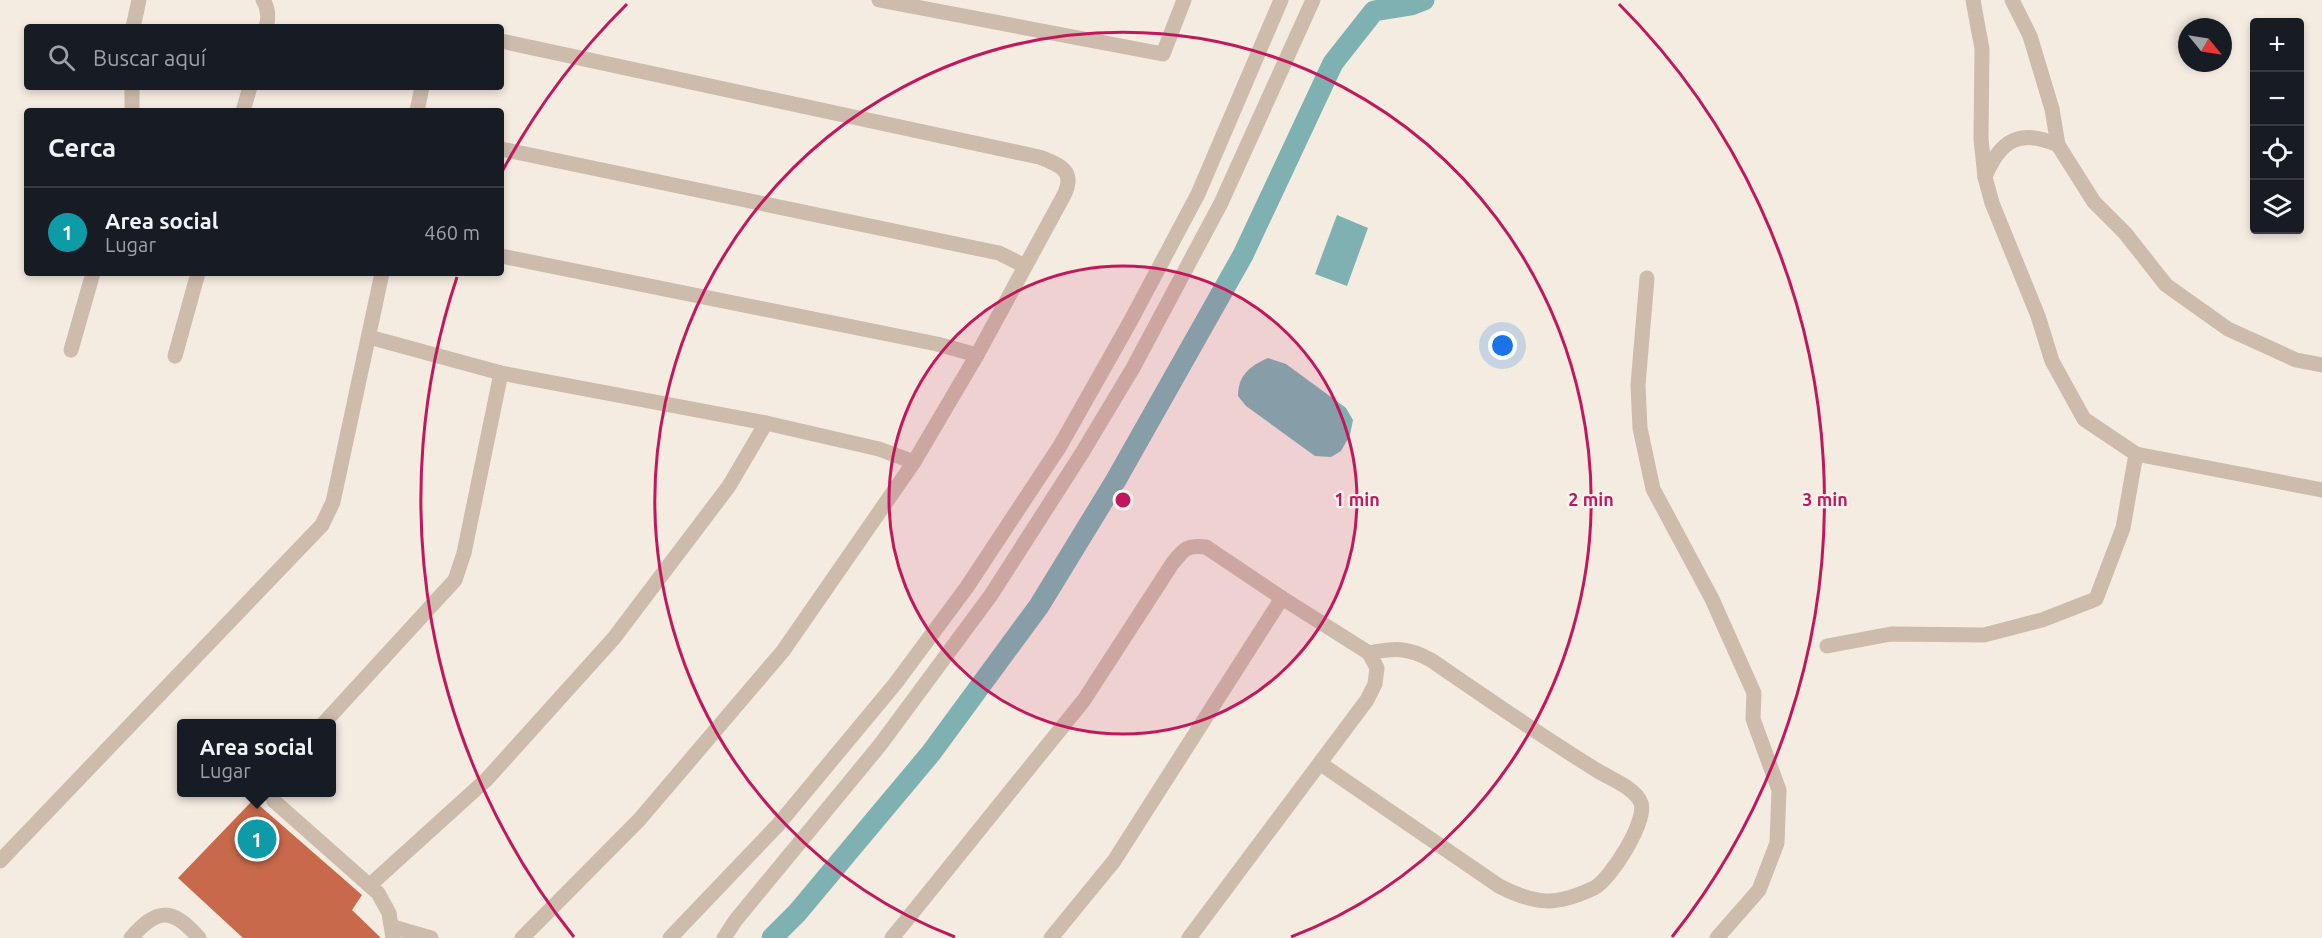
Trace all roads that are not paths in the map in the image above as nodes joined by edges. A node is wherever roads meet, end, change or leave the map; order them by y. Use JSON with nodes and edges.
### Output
{"nodes":[{"id":1,"x":139,"y":0,"type":"edge"},
{"id":2,"x":262,"y":0,"type":"edge"},
{"id":3,"x":879,"y":0,"type":"edge"},
{"id":4,"x":1184,"y":0,"type":"edge"},
{"id":5,"x":1281,"y":0,"type":"edge"},
{"id":6,"x":1313,"y":0,"type":"edge"},
{"id":7,"x":1973,"y":0,"type":"edge"},
{"id":8,"x":2012,"y":0,"type":"edge"},
{"id":9,"x":134,"y":24,"type":"edge"},
{"id":10,"x":267,"y":24,"type":"edge"},
{"id":11,"x":504,"y":42,"type":"edge"},
{"id":12,"x":132,"y":90,"type":"edge"},
{"id":13,"x":249,"y":90,"type":"edge"},
{"id":14,"x":421,"y":90,"type":"edge"},
{"id":15,"x":132,"y":108,"type":"edge"},
{"id":16,"x":244,"y":108,"type":"edge"},
{"id":17,"x":418,"y":108,"type":"edge"},
{"id":18,"x":2058,"y":145,"type":"junction"},
{"id":19,"x":504,"y":150,"type":"edge"},
{"id":20,"x":1985,"y":177,"type":"junction"},
{"id":21,"x":504,"y":257,"type":"edge"},
{"id":22,"x":1025,"y":266,"type":"junction"},
{"id":23,"x":92,"y":276,"type":"edge"},
{"id":24,"x":197,"y":276,"type":"edge"},
{"id":25,"x":381,"y":276,"type":"edge"},
{"id":26,"x":1647,"y":278,"type":"dead end"},
{"id":27,"x":369,"y":337,"type":"junction"},
{"id":28,"x":71,"y":350,"type":"dead end"},
{"id":29,"x":977,"y":355,"type":"junction"},
{"id":30,"x":175,"y":356,"type":"dead end"},
{"id":31,"x":2322,"y":366,"type":"edge"},
{"id":32,"x":501,"y":373,"type":"junction"},
{"id":33,"x":766,"y":423,"type":"junction"},
{"id":34,"x":2136,"y":454,"type":"junction"},
{"id":35,"x":914,"y":462,"type":"junction"},
{"id":36,"x":2322,"y":490,"type":"edge"},
{"id":37,"x":1281,"y":598,"type":"junction"},
{"id":38,"x":1827,"y":646,"type":"dead end"},
{"id":39,"x":1369,"y":653,"type":"junction"},
{"id":40,"x":326,"y":719,"type":"edge"},
{"id":41,"x":1321,"y":764,"type":"junction"},
{"id":42,"x":272,"y":797,"type":"edge"},
{"id":43,"x":0,"y":861,"type":"edge"},
{"id":44,"x":370,"y":885,"type":"junction"},
{"id":45,"x":393,"y":932,"type":"edge"},
{"id":46,"x":131,"y":938,"type":"edge"},
{"id":47,"x":199,"y":938,"type":"edge"},
{"id":48,"x":431,"y":938,"type":"edge"},
{"id":49,"x":522,"y":938,"type":"edge"},
{"id":50,"x":670,"y":938,"type":"edge"},
{"id":51,"x":724,"y":938,"type":"edge"},
{"id":52,"x":892,"y":938,"type":"edge"},
{"id":53,"x":1051,"y":938,"type":"edge"},
{"id":54,"x":1188,"y":938,"type":"edge"},
{"id":55,"x":1717,"y":938,"type":"edge"}],
"edges":[{"from":1,"to":9,"type":"street"},
{"from":2,"to":10,"type":"street"},
{"from":3,"to":4,"type":"street"},
{"from":5,"to":50,"type":"street"},
{"from":6,"to":51,"type":"street"},
{"from":7,"to":20,"type":"street"},
{"from":8,"to":18,"type":"street"},
{"from":11,"to":22,"type":"street"},
{"from":12,"to":15,"type":"street"},
{"from":13,"to":16,"type":"street"},
{"from":14,"to":17,"type":"street"},
{"from":18,"to":20,"type":"street"},
{"from":18,"to":31,"type":"street"},
{"from":19,"to":22,"type":"street"},
{"from":20,"to":34,"type":"street"},
{"from":21,"to":29,"type":"street"},
{"from":22,"to":29,"type":"street"},
{"from":23,"to":28,"type":"street"},
{"from":24,"to":30,"type":"street"},
{"from":25,"to":27,"type":"street"},
{"from":26,"to":55,"type":"street"},
{"from":27,"to":32,"type":"street"},
{"from":27,"to":43,"type":"street"},
{"from":29,"to":35,"type":"street"},
{"from":32,"to":33,"type":"street"},
{"from":32,"to":40,"type":"street"},
{"from":33,"to":35,"type":"street"},
{"from":33,"to":44,"type":"street"},
{"from":34,"to":36,"type":"street"},
{"from":34,"to":38,"type":"street"},
{"from":35,"to":49,"type":"street"},
{"from":37,"to":39,"type":"street"},
{"from":37,"to":52,"type":"street"},
{"from":37,"to":53,"type":"street"},
{"from":39,"to":41,"type":"street"},
{"from":39,"to":41,"type":"street"},
{"from":41,"to":54,"type":"street"},
{"from":42,"to":44,"type":"street"},
{"from":44,"to":45,"type":"street"},
{"from":45,"to":48,"type":"street"},
{"from":46,"to":47,"type":"street"}]}
